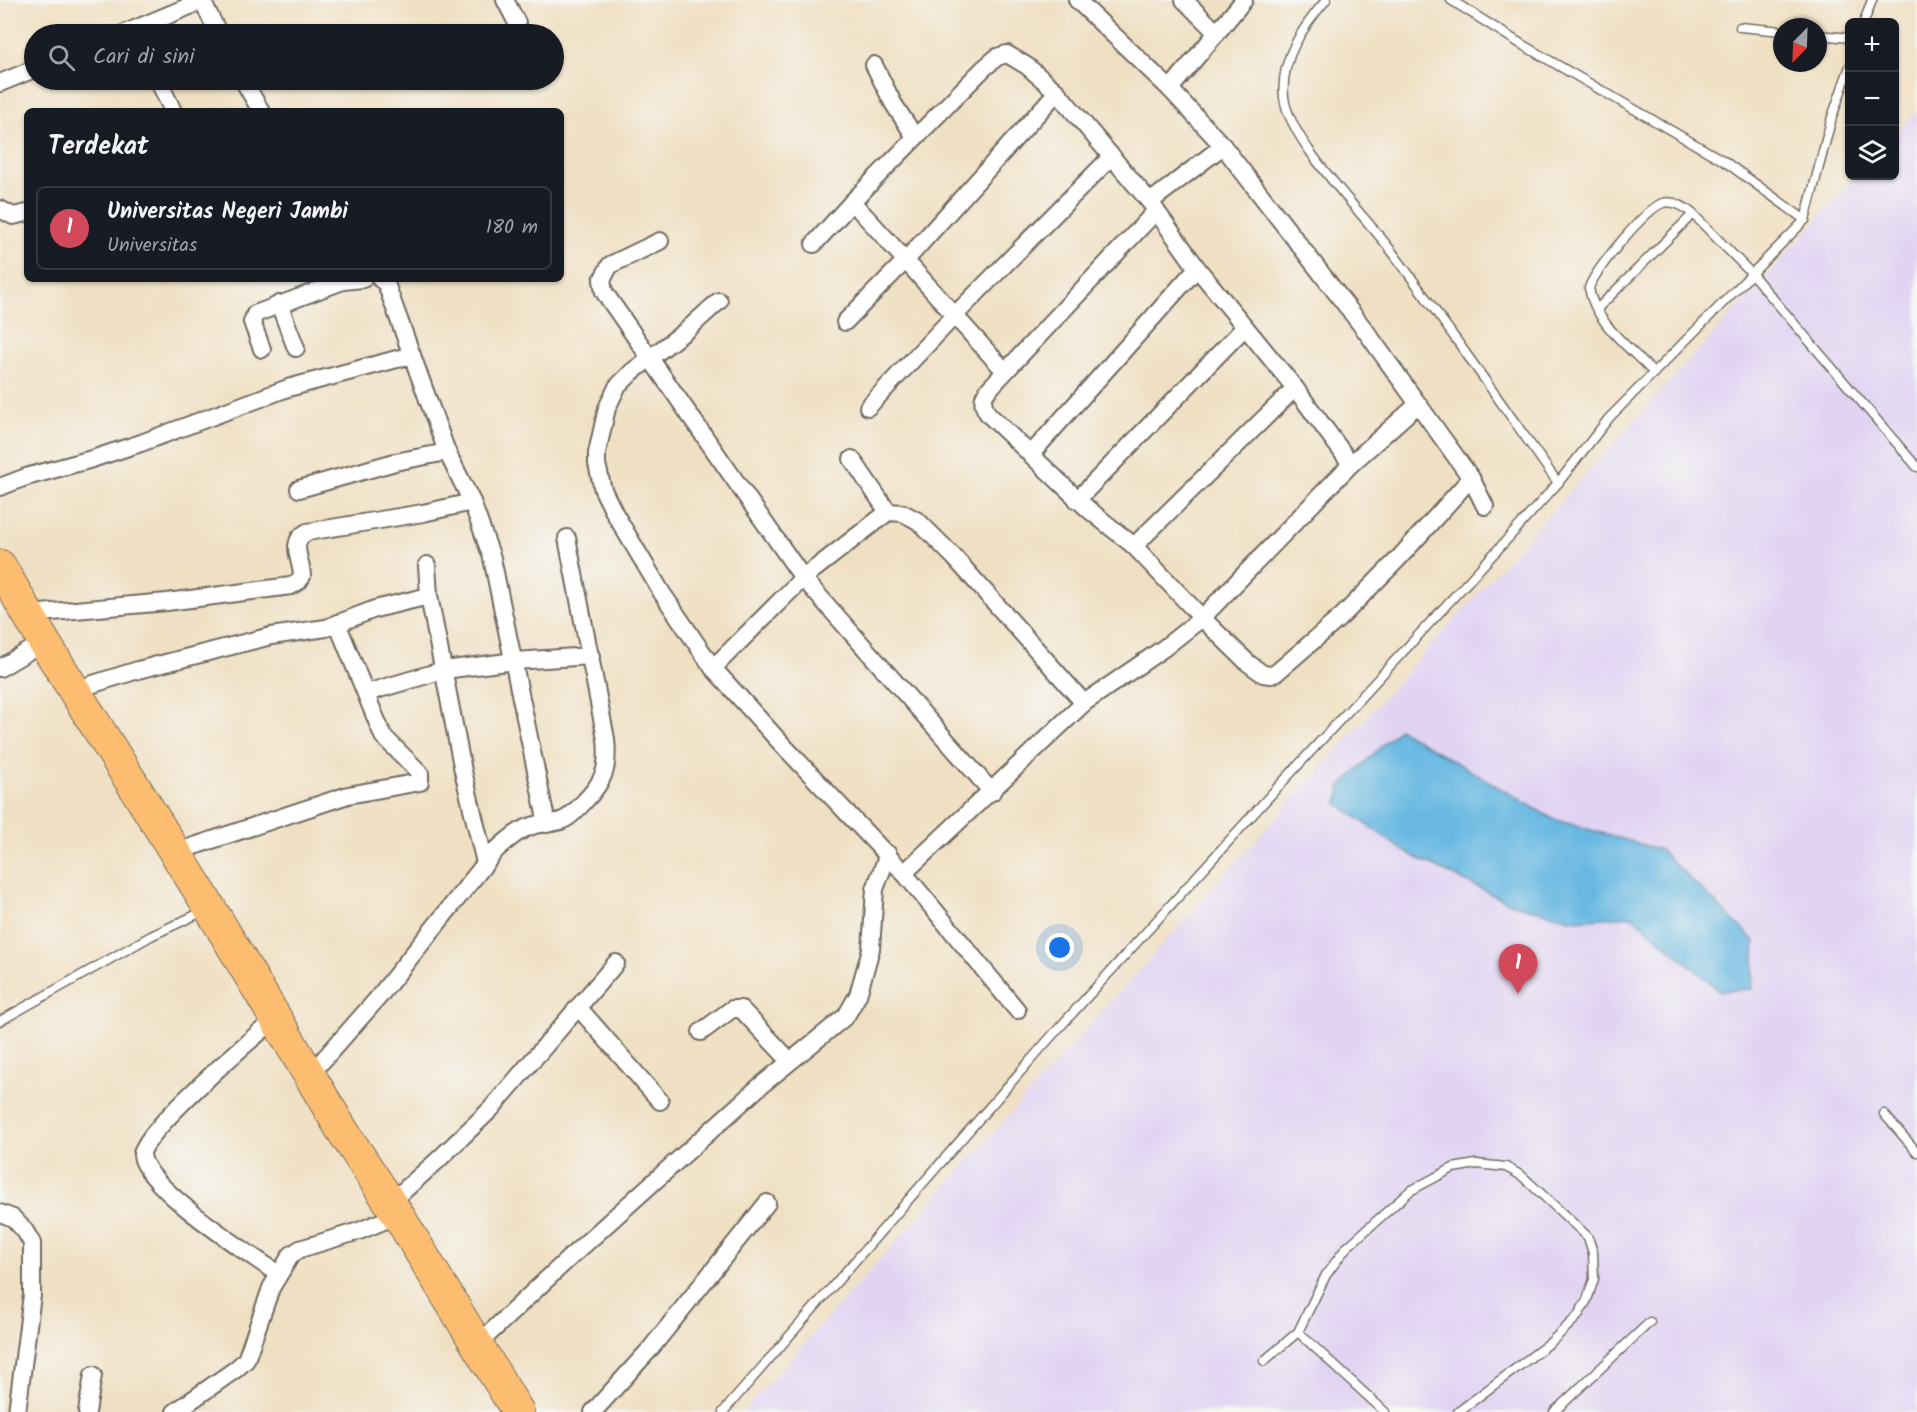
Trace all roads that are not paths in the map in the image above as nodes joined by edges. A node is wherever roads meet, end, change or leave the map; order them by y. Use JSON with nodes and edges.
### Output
{"nodes":[{"id":1,"x":203,"y":0,"type":"edge"},
{"id":2,"x":505,"y":0,"type":"edge"},
{"id":3,"x":1077,"y":0,"type":"edge"},
{"id":4,"x":1184,"y":0,"type":"edge"},
{"id":5,"x":1244,"y":0,"type":"edge"},
{"id":6,"x":1326,"y":0,"type":"edge"},
{"id":7,"x":1451,"y":0,"type":"edge"},
{"id":8,"x":1872,"y":0,"type":"edge"},
{"id":9,"x":1865,"y":18,"type":"edge"},
{"id":10,"x":517,"y":23,"type":"dead end"},
{"id":11,"x":151,"y":24,"type":"edge"},
{"id":12,"x":214,"y":24,"type":"edge"},
{"id":13,"x":1740,"y":27,"type":"dead end"},
{"id":14,"x":1773,"y":30,"type":"edge"},
{"id":15,"x":1217,"y":33,"type":"junction"},
{"id":16,"x":1827,"y":36,"type":"edge"},
{"id":17,"x":1845,"y":38,"type":"edge"},
{"id":18,"x":874,"y":65,"type":"dead end"},
{"id":19,"x":1848,"y":72,"type":"edge"},
{"id":20,"x":24,"y":73,"type":"edge"},
{"id":21,"x":0,"y":83,"type":"edge"},
{"id":22,"x":1170,"y":89,"type":"junction"},
{"id":23,"x":163,"y":90,"type":"edge"},
{"id":24,"x":249,"y":90,"type":"edge"},
{"id":25,"x":1057,"y":92,"type":"junction"},
{"id":26,"x":172,"y":108,"type":"edge"},
{"id":27,"x":259,"y":108,"type":"edge"},
{"id":28,"x":915,"y":137,"type":"junction"},
{"id":29,"x":1223,"y":146,"type":"junction"},
{"id":30,"x":1112,"y":156,"type":"junction"},
{"id":31,"x":852,"y":202,"type":"junction"},
{"id":32,"x":1153,"y":206,"type":"junction"},
{"id":33,"x":0,"y":209,"type":"edge"},
{"id":34,"x":24,"y":214,"type":"edge"},
{"id":35,"x":1693,"y":214,"type":"junction"},
{"id":36,"x":1805,"y":220,"type":"junction"},
{"id":37,"x":660,"y":240,"type":"dead end"},
{"id":38,"x":814,"y":244,"type":"dead end"},
{"id":39,"x":906,"y":260,"type":"junction"},
{"id":40,"x":1197,"y":268,"type":"junction"},
{"id":41,"x":1751,"y":273,"type":"junction"},
{"id":42,"x":338,"y":282,"type":"edge"},
{"id":43,"x":383,"y":282,"type":"edge"},
{"id":44,"x":719,"y":301,"type":"dead end"},
{"id":45,"x":279,"y":304,"type":"junction"},
{"id":46,"x":1597,"y":309,"type":"junction"},
{"id":47,"x":954,"y":316,"type":"junction"},
{"id":48,"x":845,"y":322,"type":"dead end"},
{"id":49,"x":1245,"y":327,"type":"junction"},
{"id":50,"x":296,"y":348,"type":"dead end"},
{"id":51,"x":262,"y":349,"type":"dead end"},
{"id":52,"x":412,"y":355,"type":"junction"},
{"id":53,"x":651,"y":358,"type":"junction"},
{"id":54,"x":1005,"y":371,"type":"junction"},
{"id":55,"x":1654,"y":373,"type":"junction"},
{"id":56,"x":1295,"y":388,"type":"junction"},
{"id":57,"x":1417,"y":405,"type":"junction"},
{"id":58,"x":868,"y":407,"type":"dead end"},
{"id":59,"x":447,"y":452,"type":"junction"},
{"id":60,"x":1030,"y":454,"type":"junction"},
{"id":61,"x":852,"y":459,"type":"dead end"},
{"id":62,"x":1352,"y":464,"type":"junction"},
{"id":63,"x":1917,"y":468,"type":"edge"},
{"id":64,"x":1471,"y":478,"type":"junction"},
{"id":65,"x":1558,"y":483,"type":"junction"},
{"id":66,"x":0,"y":487,"type":"edge"},
{"id":67,"x":299,"y":489,"type":"dead end"},
{"id":68,"x":1077,"y":500,"type":"junction"},
{"id":69,"x":472,"y":502,"type":"junction"},
{"id":70,"x":1485,"y":506,"type":"dead end"},
{"id":71,"x":888,"y":512,"type":"junction"},
{"id":72,"x":567,"y":538,"type":"dead end"},
{"id":73,"x":1134,"y":546,"type":"junction"},
{"id":74,"x":427,"y":565,"type":"dead end"},
{"id":75,"x":0,"y":566,"type":"edge"},
{"id":76,"x":803,"y":578,"type":"junction"},
{"id":77,"x":429,"y":596,"type":"junction"},
{"id":78,"x":28,"y":614,"type":"junction"},
{"id":79,"x":1202,"y":618,"type":"junction"},
{"id":80,"x":338,"y":623,"type":"junction"},
{"id":81,"x":44,"y":642,"type":"junction"},
{"id":82,"x":591,"y":656,"type":"junction"},
{"id":83,"x":514,"y":661,"type":"junction"},
{"id":84,"x":0,"y":668,"type":"edge"},
{"id":85,"x":713,"y":668,"type":"junction"},
{"id":86,"x":444,"y":670,"type":"junction"},
{"id":87,"x":74,"y":690,"type":"junction"},
{"id":88,"x":366,"y":693,"type":"junction"},
{"id":89,"x":1084,"y":704,"type":"junction"},
{"id":90,"x":992,"y":792,"type":"junction"},
{"id":91,"x":547,"y":824,"type":"junction"},
{"id":92,"x":176,"y":852,"type":"junction"},
{"id":93,"x":888,"y":854,"type":"junction"},
{"id":94,"x":485,"y":863,"type":"junction"},
{"id":95,"x":904,"y":873,"type":"junction"},
{"id":96,"x":210,"y":908,"type":"junction"},
{"id":97,"x":616,"y":963,"type":"dead end"},
{"id":98,"x":578,"y":1007,"type":"junction"},
{"id":99,"x":1017,"y":1010,"type":"dead end"},
{"id":100,"x":276,"y":1019,"type":"junction"},
{"id":101,"x":0,"y":1021,"type":"edge"},
{"id":102,"x":701,"y":1032,"type":"dead end"},
{"id":103,"x":790,"y":1061,"type":"junction"},
{"id":104,"x":309,"y":1076,"type":"junction"},
{"id":105,"x":660,"y":1101,"type":"dead end"},
{"id":106,"x":1884,"y":1114,"type":"dead end"},
{"id":107,"x":1917,"y":1152,"type":"edge"},
{"id":108,"x":767,"y":1203,"type":"dead end"},
{"id":109,"x":394,"y":1209,"type":"junction"},
{"id":110,"x":0,"y":1213,"type":"edge"},
{"id":111,"x":278,"y":1274,"type":"junction"},
{"id":112,"x":1650,"y":1322,"type":"dead end"},
{"id":113,"x":1298,"y":1332,"type":"junction"},
{"id":114,"x":477,"y":1345,"type":"junction"},
{"id":115,"x":1264,"y":1361,"type":"dead end"},
{"id":116,"x":93,"y":1375,"type":"dead end"},
{"id":117,"x":17,"y":1412,"type":"edge"},
{"id":118,"x":87,"y":1412,"type":"edge"},
{"id":119,"x":175,"y":1412,"type":"edge"},
{"id":120,"x":518,"y":1412,"type":"edge"},
{"id":121,"x":593,"y":1412,"type":"edge"},
{"id":122,"x":723,"y":1412,"type":"edge"},
{"id":123,"x":1385,"y":1412,"type":"edge"},
{"id":124,"x":1458,"y":1412,"type":"edge"},
{"id":125,"x":1554,"y":1412,"type":"edge"}],
"edges":[{"from":1,"to":11,"type":"street"},
{"from":1,"to":12,"type":"street"},
{"from":2,"to":10,"type":"street"},
{"from":3,"to":22,"type":"street"},
{"from":4,"to":15,"type":"street"},
{"from":5,"to":15,"type":"street"},
{"from":6,"to":65,"type":"lane"},
{"from":7,"to":36,"type":"lane"},
{"from":8,"to":9,"type":"lane"},
{"from":13,"to":14,"type":"lane"},
{"from":15,"to":22,"type":"street"},
{"from":16,"to":17,"type":"lane"},
{"from":18,"to":28,"type":"street"},
{"from":19,"to":36,"type":"lane"},
{"from":20,"to":21,"type":"street"},
{"from":22,"to":29,"type":"street"},
{"from":23,"to":26,"type":"street"},
{"from":24,"to":27,"type":"street"},
{"from":25,"to":28,"type":"street"},
{"from":25,"to":30,"type":"street"},
{"from":25,"to":39,"type":"street"},
{"from":28,"to":31,"type":"street"},
{"from":29,"to":32,"type":"street"},
{"from":29,"to":57,"type":"street"},
{"from":30,"to":32,"type":"street"},
{"from":30,"to":47,"type":"street"},
{"from":31,"to":38,"type":"street"},
{"from":31,"to":39,"type":"street"},
{"from":32,"to":40,"type":"street"},
{"from":32,"to":54,"type":"street"},
{"from":33,"to":34,"type":"street"},
{"from":35,"to":41,"type":"lane"},
{"from":35,"to":46,"type":"lane"},
{"from":35,"to":46,"type":"lane"},
{"from":36,"to":41,"type":"lane"},
{"from":37,"to":53,"type":"street"},
{"from":39,"to":47,"type":"street"},
{"from":39,"to":48,"type":"street"},
{"from":40,"to":49,"type":"street"},
{"from":40,"to":60,"type":"street"},
{"from":41,"to":55,"type":"lane"},
{"from":41,"to":63,"type":"lane"},
{"from":42,"to":45,"type":"street"},
{"from":43,"to":52,"type":"street"},
{"from":44,"to":53,"type":"street"},
{"from":45,"to":50,"type":"street"},
{"from":45,"to":51,"type":"street"},
{"from":46,"to":55,"type":"lane"},
{"from":47,"to":54,"type":"street"},
{"from":47,"to":58,"type":"street"},
{"from":49,"to":56,"type":"street"},
{"from":49,"to":68,"type":"street"},
{"from":52,"to":59,"type":"street"},
{"from":52,"to":66,"type":"street"},
{"from":53,"to":76,"type":"street"},
{"from":53,"to":85,"type":"street"},
{"from":54,"to":60,"type":"street"},
{"from":55,"to":65,"type":"lane"},
{"from":56,"to":62,"type":"street"},
{"from":56,"to":73,"type":"street"},
{"from":57,"to":62,"type":"street"},
{"from":57,"to":64,"type":"street"},
{"from":59,"to":67,"type":"street"},
{"from":59,"to":69,"type":"street"},
{"from":60,"to":68,"type":"street"},
{"from":61,"to":71,"type":"street"},
{"from":62,"to":79,"type":"street"},
{"from":64,"to":70,"type":"street"},
{"from":64,"to":79,"type":"street"},
{"from":65,"to":122,"type":"lane"},
{"from":68,"to":73,"type":"street"},
{"from":69,"to":78,"type":"street"},
{"from":69,"to":83,"type":"street"},
{"from":71,"to":76,"type":"street"},
{"from":71,"to":89,"type":"street"},
{"from":72,"to":82,"type":"street"},
{"from":73,"to":79,"type":"street"},
{"from":74,"to":77,"type":"street"},
{"from":75,"to":78,"type":"highway"},
{"from":76,"to":85,"type":"street"},
{"from":76,"to":90,"type":"street"},
{"from":77,"to":80,"type":"street"},
{"from":77,"to":86,"type":"street"},
{"from":78,"to":81,"type":"highway"},
{"from":79,"to":89,"type":"street"},
{"from":80,"to":87,"type":"street"},
{"from":80,"to":88,"type":"street"},
{"from":81,"to":84,"type":"street"},
{"from":81,"to":87,"type":"highway"},
{"from":82,"to":83,"type":"street"},
{"from":82,"to":91,"type":"street"},
{"from":83,"to":86,"type":"street"},
{"from":83,"to":91,"type":"street"},
{"from":85,"to":93,"type":"street"},
{"from":86,"to":88,"type":"street"},
{"from":86,"to":94,"type":"street"},
{"from":87,"to":92,"type":"highway"},
{"from":88,"to":92,"type":"street"},
{"from":89,"to":90,"type":"street"},
{"from":90,"to":95,"type":"street"},
{"from":91,"to":94,"type":"street"},
{"from":92,"to":96,"type":"highway"},
{"from":93,"to":95,"type":"street"},
{"from":93,"to":103,"type":"street"},
{"from":94,"to":104,"type":"street"},
{"from":95,"to":99,"type":"street"},
{"from":96,"to":100,"type":"highway"},
{"from":96,"to":101,"type":"lane"},
{"from":97,"to":98,"type":"street"},
{"from":98,"to":105,"type":"street"},
{"from":98,"to":109,"type":"street"},
{"from":100,"to":104,"type":"highway"},
{"from":100,"to":111,"type":"street"},
{"from":102,"to":103,"type":"street"},
{"from":103,"to":114,"type":"street"},
{"from":104,"to":109,"type":"highway"},
{"from":106,"to":107,"type":"lane"},
{"from":108,"to":121,"type":"street"},
{"from":109,"to":111,"type":"street"},
{"from":109,"to":114,"type":"highway"},
{"from":110,"to":117,"type":"street"},
{"from":111,"to":119,"type":"street"},
{"from":112,"to":125,"type":"lane"},
{"from":113,"to":115,"type":"lane"},
{"from":113,"to":123,"type":"lane"},
{"from":113,"to":124,"type":"lane"},
{"from":114,"to":120,"type":"highway"},
{"from":116,"to":118,"type":"street"}]}
